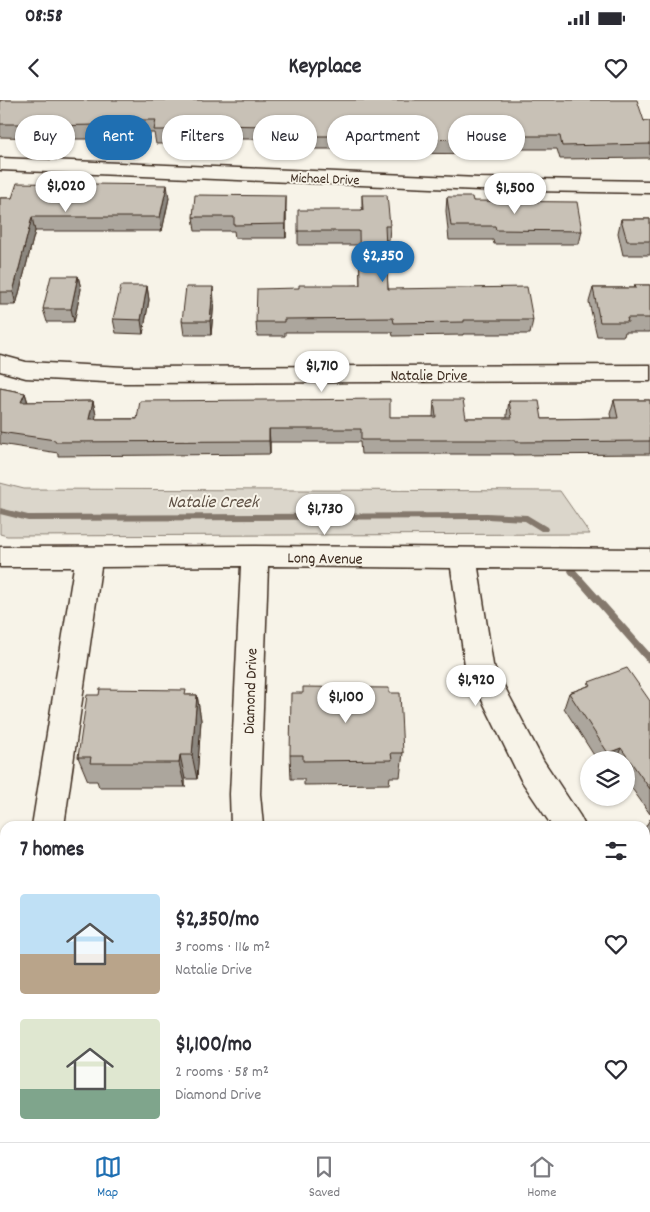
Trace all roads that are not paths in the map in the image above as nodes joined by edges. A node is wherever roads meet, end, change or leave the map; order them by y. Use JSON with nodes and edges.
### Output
{"nodes":[{"id":1,"x":0,"y":164,"type":"edge"},
{"id":2,"x":650,"y":187,"type":"edge"},
{"id":3,"x":0,"y":363,"type":"edge"},
{"id":4,"x":650,"y":373,"type":"edge"},
{"id":5,"x":255,"y":556,"type":"junction"},
{"id":6,"x":0,"y":557,"type":"edge"},
{"id":7,"x":89,"y":557,"type":"junction"},
{"id":8,"x":463,"y":558,"type":"junction"},
{"id":9,"x":650,"y":559,"type":"edge"},
{"id":10,"x":49,"y":821,"type":"edge"},
{"id":11,"x":247,"y":821,"type":"edge"},
{"id":12,"x":566,"y":821,"type":"edge"}],
"edges":[{"from":1,"to":2,"type":"street","name":"Michael Drive"},
{"from":3,"to":4,"type":"street","name":"Natalie Drive"},
{"from":5,"to":7,"type":"street","name":"Long Avenue"},
{"from":5,"to":8,"type":"street","name":"Long Avenue"},
{"from":5,"to":11,"type":"street","name":"Diamond Drive"},
{"from":6,"to":7,"type":"street","name":"Long Avenue"},
{"from":7,"to":10,"type":"street"},
{"from":8,"to":9,"type":"street","name":"Long Avenue"},
{"from":8,"to":12,"type":"street"}]}
